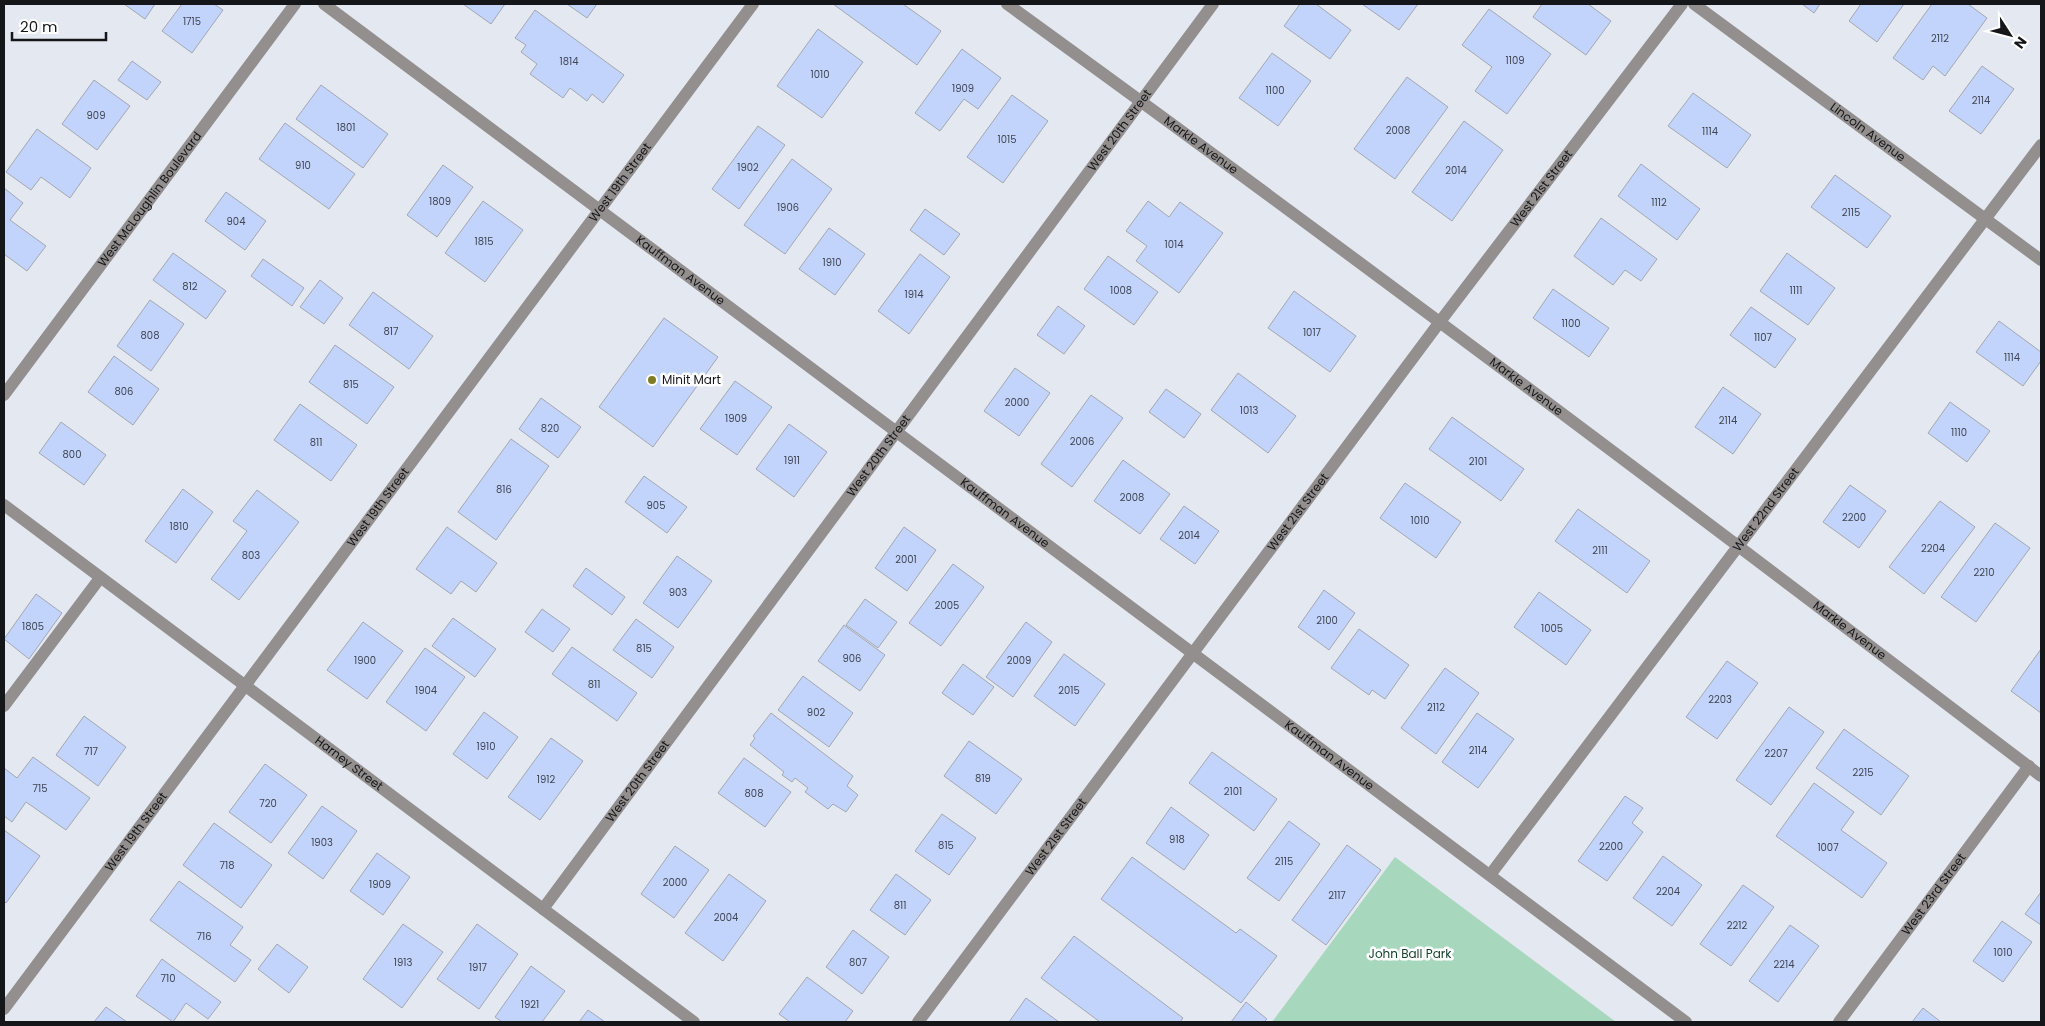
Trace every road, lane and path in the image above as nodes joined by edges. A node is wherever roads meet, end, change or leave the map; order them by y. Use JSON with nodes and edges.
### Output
{"nodes":[{"id":1,"x":295,"y":4,"type":"edge"},
{"id":2,"x":324,"y":4,"type":"edge"},
{"id":3,"x":754,"y":4,"type":"edge"},
{"id":4,"x":1007,"y":4,"type":"edge"},
{"id":5,"x":1213,"y":4,"type":"edge"},
{"id":6,"x":1682,"y":4,"type":"edge"},
{"id":7,"x":1694,"y":4,"type":"edge"},
{"id":8,"x":1141,"y":100,"type":"junction"},
{"id":9,"x":2041,"y":145,"type":"edge"},
{"id":10,"x":600,"y":210,"type":"junction"},
{"id":11,"x":1986,"y":218,"type":"junction"},
{"id":12,"x":2041,"y":260,"type":"edge"},
{"id":13,"x":1439,"y":323,"type":"junction"},
{"id":14,"x":4,"y":395,"type":"edge"},
{"id":15,"x":896,"y":432,"type":"junction"},
{"id":16,"x":4,"y":505,"type":"edge"},
{"id":17,"x":1737,"y":547,"type":"junction"},
{"id":18,"x":100,"y":578,"type":"junction"},
{"id":19,"x":1193,"y":652,"type":"junction"},
{"id":20,"x":245,"y":686,"type":"junction"},
{"id":21,"x":4,"y":706,"type":"edge"},
{"id":22,"x":2029,"y":766,"type":"junction"},
{"id":23,"x":2041,"y":776,"type":"edge"},
{"id":24,"x":1490,"y":875,"type":"junction"},
{"id":25,"x":543,"y":909,"type":"junction"},
{"id":26,"x":4,"y":1009,"type":"edge"},
{"id":27,"x":694,"y":1022,"type":"edge"},
{"id":28,"x":918,"y":1022,"type":"edge"},
{"id":29,"x":1686,"y":1022,"type":"edge"},
{"id":30,"x":1839,"y":1022,"type":"edge"}],
"edges":[{"from":1,"to":14,"type":"street","name":"West McLoughlin Boulevard"},
{"from":2,"to":10,"type":"street","name":"Kauffman Avenue"},
{"from":3,"to":10,"type":"street","name":"West 19th Street"},
{"from":4,"to":8,"type":"street","name":"Markle Avenue"},
{"from":5,"to":8,"type":"street","name":"West 20th Street"},
{"from":6,"to":13,"type":"street","name":"West 21st Street"},
{"from":7,"to":11,"type":"street","name":"Lincoln Avenue"},
{"from":8,"to":13,"type":"street","name":"Markle Avenue"},
{"from":8,"to":15,"type":"street","name":"West 20th Street"},
{"from":9,"to":11,"type":"street","name":"West 22nd Street"},
{"from":10,"to":15,"type":"street","name":"Kauffman Avenue"},
{"from":10,"to":20,"type":"street","name":"West 19th Street"},
{"from":11,"to":12,"type":"street","name":"Lincoln Avenue"},
{"from":11,"to":17,"type":"street","name":"West 22nd Street"},
{"from":13,"to":17,"type":"street","name":"Markle Avenue"},
{"from":13,"to":19,"type":"street","name":"West 21st Street"},
{"from":15,"to":19,"type":"street","name":"Kauffman Avenue"},
{"from":15,"to":25,"type":"street","name":"West 20th Street"},
{"from":16,"to":18,"type":"street","name":"Harney Street"},
{"from":17,"to":22,"type":"street","name":"Markle Avenue"},
{"from":17,"to":24,"type":"street","name":"West 22nd Street"},
{"from":18,"to":20,"type":"street","name":"Harney Street"},
{"from":18,"to":21,"type":"street"},
{"from":19,"to":24,"type":"street","name":"Kauffman Avenue"},
{"from":19,"to":28,"type":"street","name":"West 21st Street"},
{"from":20,"to":25,"type":"street","name":"Harney Street"},
{"from":20,"to":26,"type":"street","name":"West 19th Street"},
{"from":22,"to":23,"type":"street","name":"Markle Avenue"},
{"from":22,"to":30,"type":"street","name":"West 23rd Street"},
{"from":24,"to":29,"type":"street","name":"Kauffman Avenue"},
{"from":25,"to":27,"type":"street","name":"Harney Street"}]}
